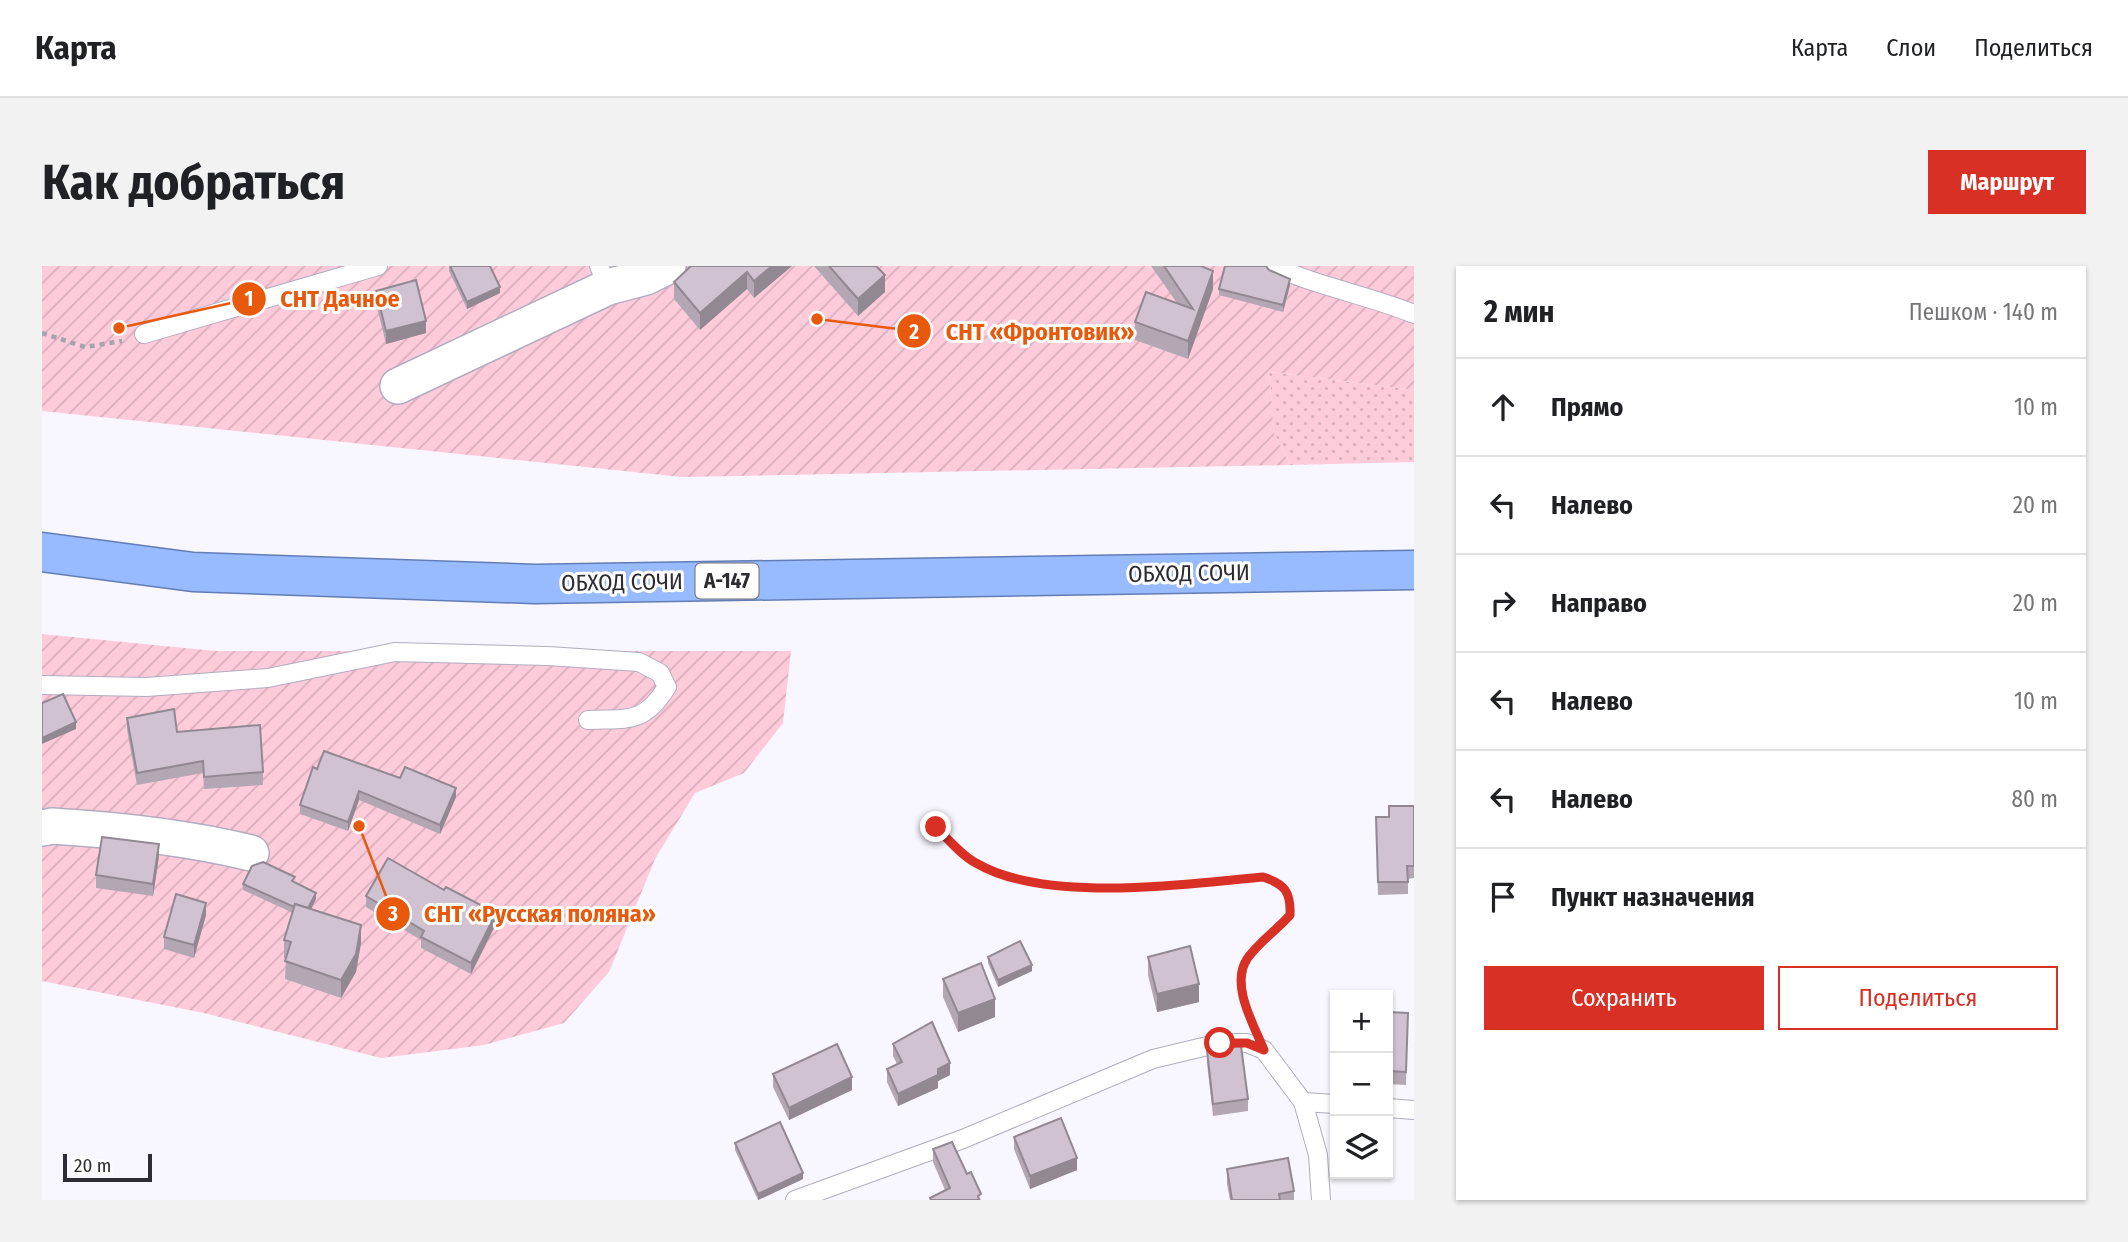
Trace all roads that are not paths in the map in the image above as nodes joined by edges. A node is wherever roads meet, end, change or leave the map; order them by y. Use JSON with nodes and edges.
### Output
{"nodes":[{"id":1,"x":378,"y":266,"type":"edge"},
{"id":2,"x":668,"y":266,"type":"edge"},
{"id":3,"x":1274,"y":266,"type":"edge"},
{"id":4,"x":603,"y":276,"type":"edge"},
{"id":5,"x":1414,"y":313,"type":"edge"},
{"id":6,"x":144,"y":334,"type":"road end"},
{"id":7,"x":398,"y":386,"type":"dead end"},
{"id":8,"x":42,"y":552,"type":"edge"},
{"id":9,"x":1414,"y":570,"type":"edge"},
{"id":10,"x":42,"y":685,"type":"edge"},
{"id":11,"x":588,"y":720,"type":"dead end"},
{"id":12,"x":42,"y":828,"type":"edge"},
{"id":13,"x":251,"y":853,"type":"dead end"},
{"id":14,"x":1303,"y":1102,"type":"junction"},
{"id":15,"x":1330,"y":1104,"type":"edge"},
{"id":16,"x":1393,"y":1108,"type":"edge"},
{"id":17,"x":1414,"y":1110,"type":"edge"},
{"id":18,"x":795,"y":1200,"type":"edge"},
{"id":19,"x":1321,"y":1200,"type":"edge"}],
"edges":[{"from":1,"to":6,"type":"lane"},
{"from":2,"to":4,"type":"street"},
{"from":3,"to":5,"type":"lane"},
{"from":4,"to":7,"type":"street"},
{"from":8,"to":9,"type":"highway","name":"ОБХОД СОЧИ","number":"А-147"},
{"from":10,"to":11,"type":"lane"},
{"from":12,"to":13,"type":"street"},
{"from":14,"to":15,"type":"lane"},
{"from":14,"to":18,"type":"lane"},
{"from":14,"to":19,"type":"lane"},
{"from":16,"to":17,"type":"lane"}]}
